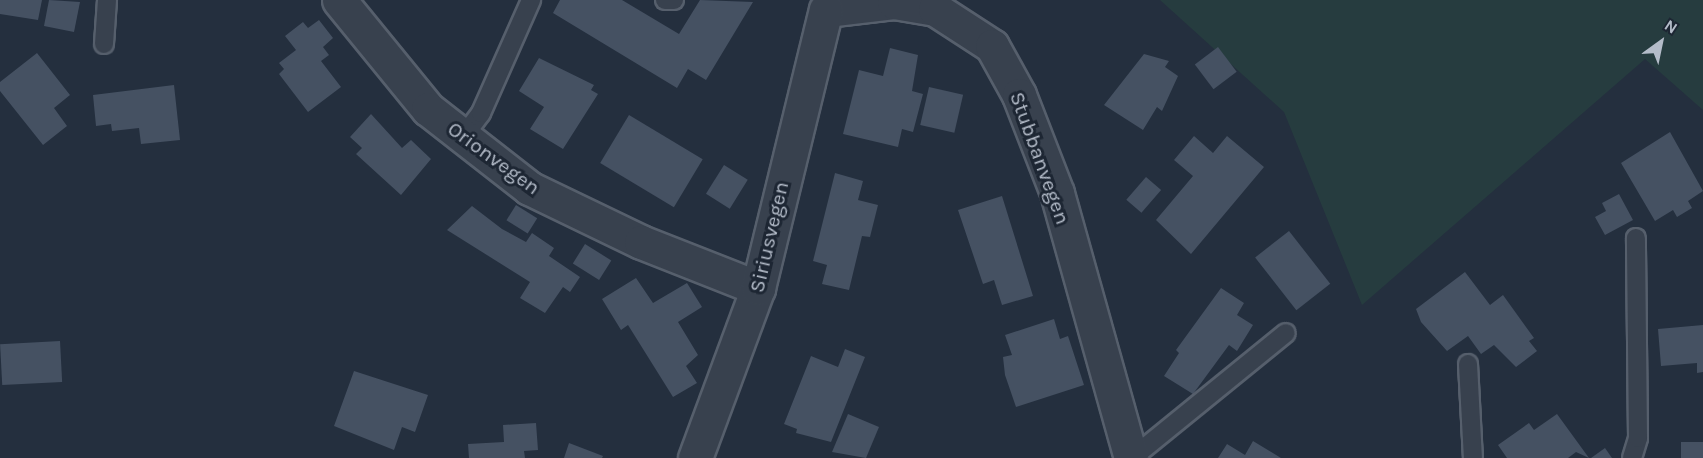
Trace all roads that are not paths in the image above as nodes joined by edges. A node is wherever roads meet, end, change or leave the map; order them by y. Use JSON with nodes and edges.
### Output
{"nodes":[{"id":1,"x":107,"y":0,"type":"edge"},
{"id":2,"x":339,"y":0,"type":"edge"},
{"id":3,"x":531,"y":0,"type":"edge"},
{"id":4,"x":665,"y":0,"type":"edge"},
{"id":5,"x":674,"y":0,"type":"edge"},
{"id":6,"x":836,"y":3,"type":"edge"},
{"id":7,"x":104,"y":44,"type":"dead end"},
{"id":8,"x":463,"y":137,"type":"junction"},
{"id":9,"x":1636,"y":238,"type":"dead end"},
{"id":10,"x":758,"y":288,"type":"junction"},
{"id":11,"x":1286,"y":333,"type":"dead end"},
{"id":12,"x":1468,"y":364,"type":"dead end"},
{"id":13,"x":695,"y":458,"type":"edge"},
{"id":14,"x":1131,"y":458,"type":"edge"},
{"id":15,"x":1473,"y":458,"type":"edge"},
{"id":16,"x":1632,"y":458,"type":"edge"}],
"edges":[{"from":1,"to":7,"type":"lane"},
{"from":2,"to":8,"type":"street","name":"Orionvegen"},
{"from":3,"to":8,"type":"lane"},
{"from":4,"to":5,"type":"lane"},
{"from":6,"to":10,"type":"street","name":"Siriusvegen"},
{"from":6,"to":14,"type":"street","name":"Stubbanvegen"},
{"from":8,"to":10,"type":"street","name":"Orionvegen"},
{"from":9,"to":16,"type":"lane"},
{"from":10,"to":13,"type":"street","name":"Siriusvegen"},
{"from":11,"to":14,"type":"lane"},
{"from":12,"to":15,"type":"lane"}]}
